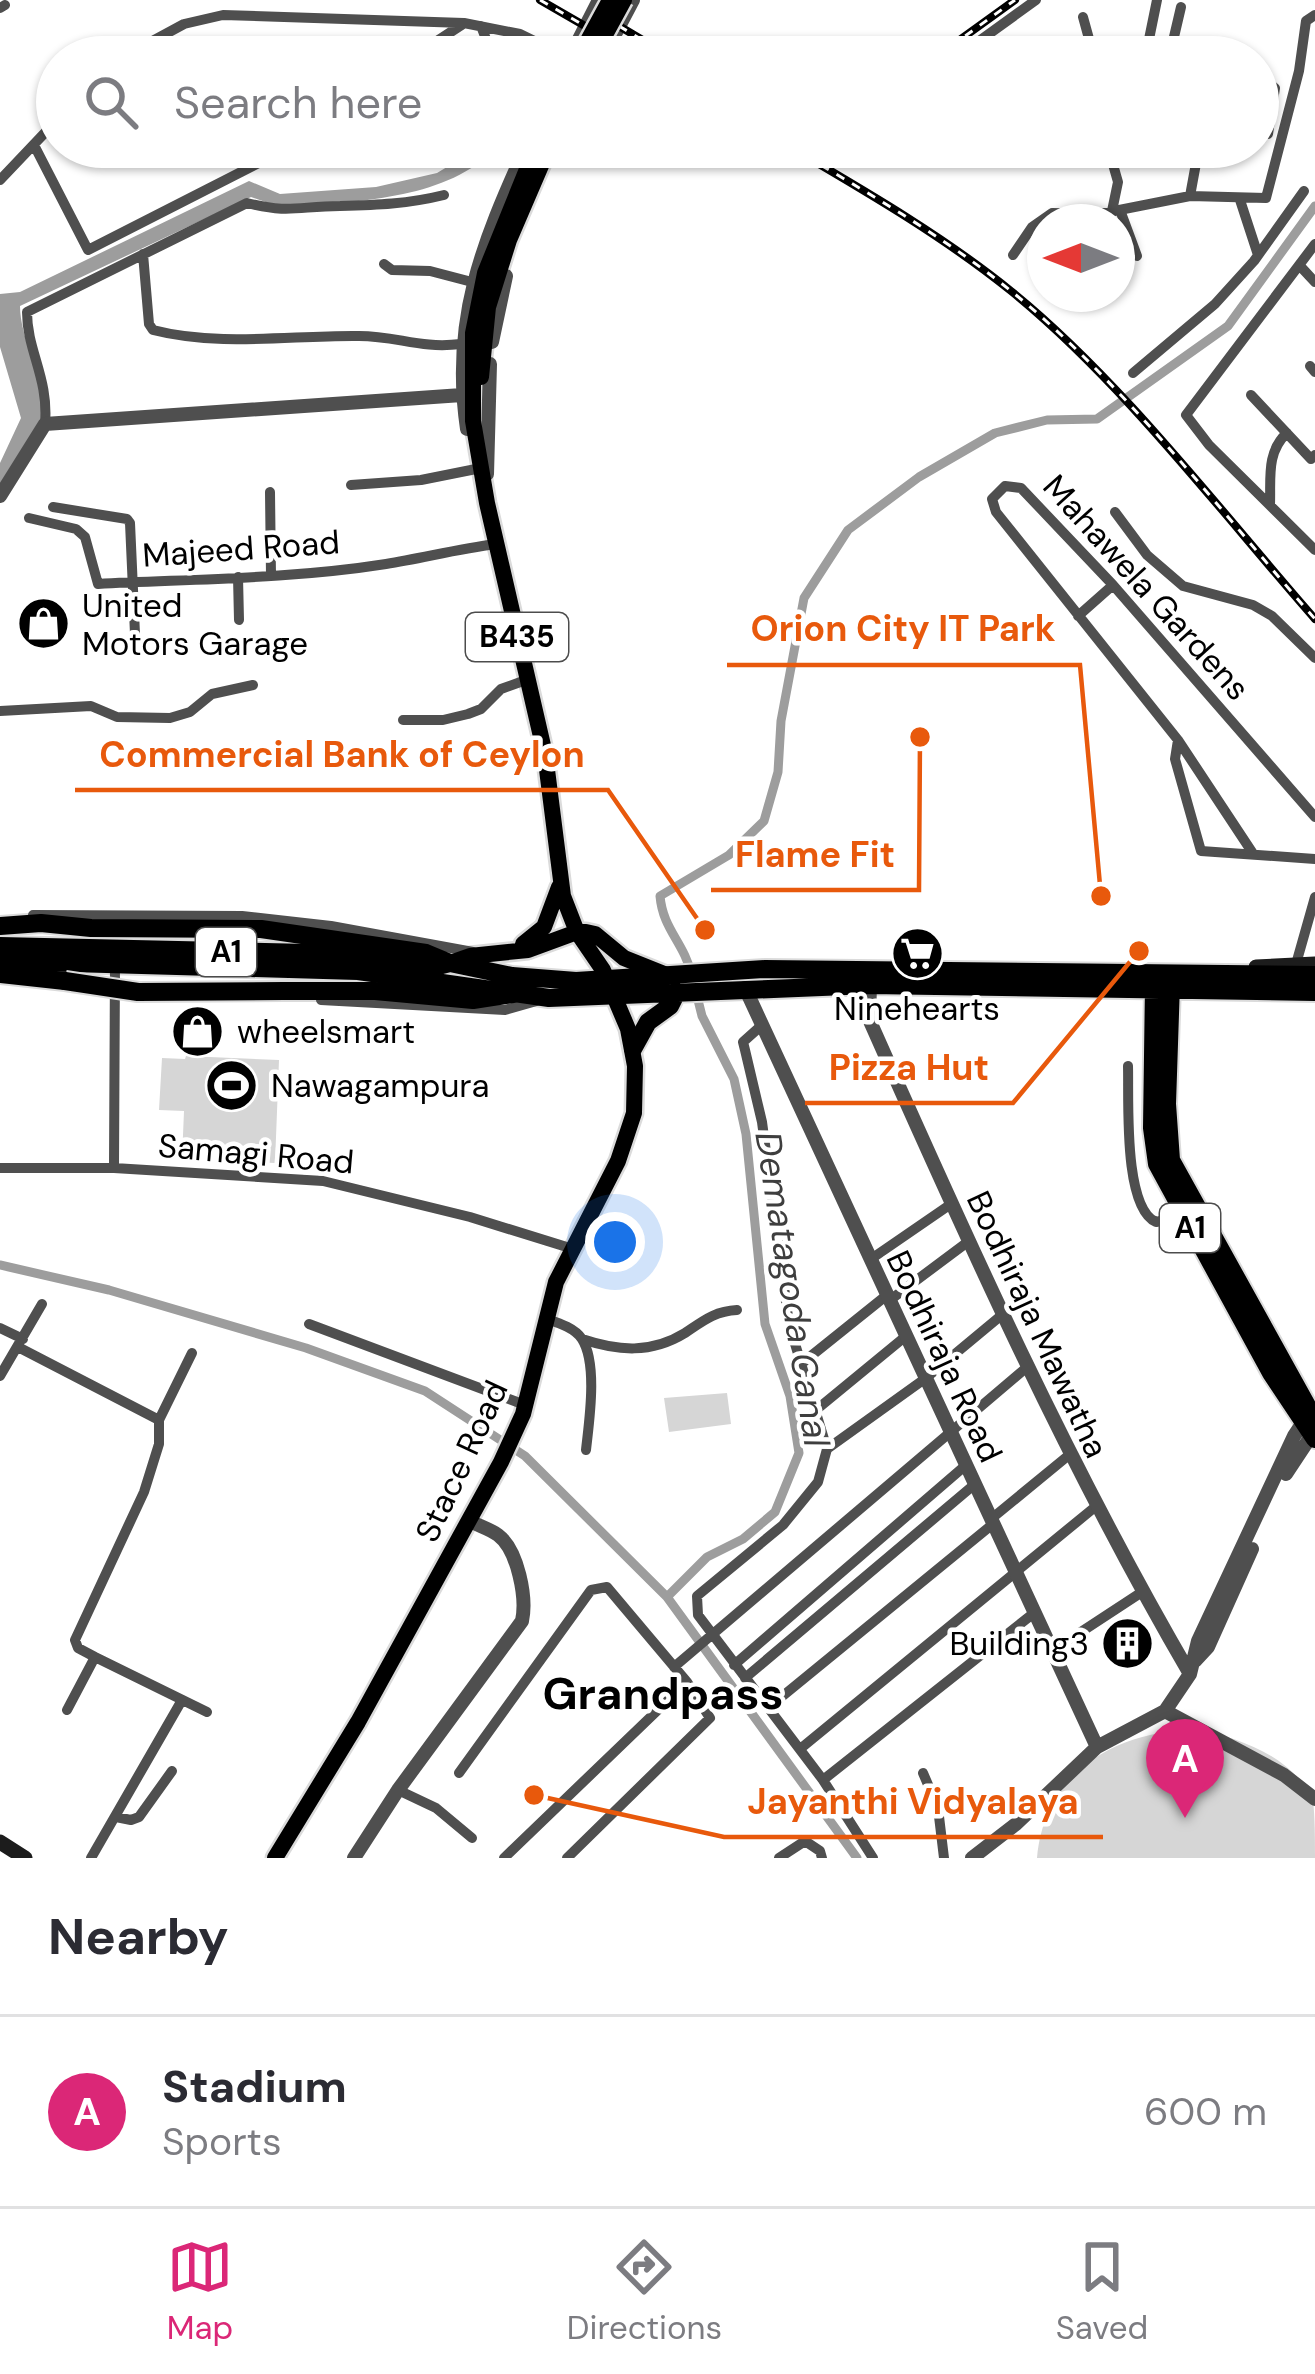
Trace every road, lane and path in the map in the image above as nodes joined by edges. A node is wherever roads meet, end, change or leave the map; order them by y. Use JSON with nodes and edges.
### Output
{"nodes":[{"id":1,"x":599,"y":0,"type":"edge"},
{"id":2,"x":610,"y":0,"type":"edge"},
{"id":3,"x":629,"y":0,"type":"edge"},
{"id":4,"x":1036,"y":0,"type":"edge"},
{"id":5,"x":1157,"y":0,"type":"edge"},
{"id":6,"x":1181,"y":7,"type":"dead end"},
{"id":7,"x":1315,"y":15,"type":"edge"},
{"id":8,"x":1083,"y":17,"type":"dead end"},
{"id":9,"x":464,"y":23,"type":"junction"},
{"id":10,"x":481,"y":26,"type":"junction"},
{"id":11,"x":162,"y":36,"type":"edge"},
{"id":12,"x":444,"y":36,"type":"edge"},
{"id":13,"x":485,"y":36,"type":"edge"},
{"id":14,"x":524,"y":36,"type":"edge"},
{"id":15,"x":579,"y":36,"type":"edge"},
{"id":16,"x":591,"y":36,"type":"edge"},
{"id":17,"x":606,"y":36,"type":"edge"},
{"id":18,"x":613,"y":36,"type":"edge"},
{"id":19,"x":986,"y":36,"type":"edge"},
{"id":20,"x":1088,"y":36,"type":"edge"},
{"id":21,"x":1150,"y":36,"type":"edge"},
{"id":22,"x":1178,"y":36,"type":"edge"},
{"id":23,"x":1298,"y":71,"type":"junction"},
{"id":24,"x":1315,"y":72,"type":"edge"},
{"id":25,"x":1279,"y":135,"type":"edge"},
{"id":26,"x":1283,"y":136,"type":"junction"},
{"id":27,"x":34,"y":145,"type":"joint"},
{"id":28,"x":36,"y":149,"type":"edge"},
{"id":29,"x":1279,"y":153,"type":"edge"},
{"id":30,"x":46,"y":168,"type":"edge"},
{"id":31,"x":249,"y":168,"type":"edge"},
{"id":32,"x":518,"y":168,"type":"edge"},
{"id":33,"x":528,"y":168,"type":"edge"},
{"id":34,"x":543,"y":168,"type":"edge"},
{"id":35,"x":545,"y":168,"type":"edge"},
{"id":36,"x":1114,"y":168,"type":"edge"},
{"id":37,"x":1195,"y":168,"type":"edge"},
{"id":38,"x":1275,"y":168,"type":"edge"},
{"id":39,"x":0,"y":181,"type":"edge"},
{"id":40,"x":1304,"y":190,"type":"dead end"},
{"id":41,"x":444,"y":195,"type":"dead end"},
{"id":42,"x":1190,"y":196,"type":"junction"},
{"id":43,"x":1240,"y":200,"type":"junction"},
{"id":44,"x":1116,"y":204,"type":"edge"},
{"id":45,"x":1135,"y":206,"type":"edge"},
{"id":46,"x":1027,"y":235,"type":"edge"},
{"id":47,"x":1315,"y":244,"type":"edge"},
{"id":48,"x":1135,"y":253,"type":"edge"},
{"id":49,"x":143,"y":254,"type":"junction"},
{"id":50,"x":1013,"y":255,"type":"dead end"},
{"id":51,"x":1258,"y":255,"type":"junction"},
{"id":52,"x":1137,"y":256,"type":"dead end"},
{"id":53,"x":384,"y":265,"type":"dead end"},
{"id":54,"x":1301,"y":267,"type":"junction"},
{"id":55,"x":472,"y":282,"type":"junction"},
{"id":56,"x":1315,"y":282,"type":"edge"},
{"id":57,"x":461,"y":344,"type":"junction"},
{"id":58,"x":1133,"y":373,"type":"dead end"},
{"id":59,"x":462,"y":394,"type":"junction"},
{"id":60,"x":1251,"y":395,"type":"dead end"},
{"id":61,"x":45,"y":424,"type":"junction"},
{"id":62,"x":1287,"y":434,"type":"junction"},
{"id":63,"x":480,"y":450,"type":"junction"},
{"id":64,"x":1314,"y":459,"type":"edge"},
{"id":65,"x":476,"y":469,"type":"junction"},
{"id":66,"x":351,"y":485,"type":"dead end"},
{"id":67,"x":270,"y":492,"type":"dead end"},
{"id":68,"x":0,"y":496,"type":"edge"},
{"id":69,"x":487,"y":503,"type":"junction"},
{"id":70,"x":1270,"y":505,"type":"junction"},
{"id":71,"x":53,"y":507,"type":"dead end"},
{"id":72,"x":1115,"y":512,"type":"dead end"},
{"id":73,"x":29,"y":518,"type":"dead end"},
{"id":74,"x":496,"y":544,"type":"junction"},
{"id":75,"x":1313,"y":545,"type":"edge"},
{"id":76,"x":271,"y":576,"type":"junction"},
{"id":77,"x":238,"y":578,"type":"junction"},
{"id":78,"x":132,"y":582,"type":"junction"},
{"id":79,"x":1113,"y":586,"type":"junction"},
{"id":80,"x":1078,"y":616,"type":"junction"},
{"id":81,"x":239,"y":620,"type":"dead end"},
{"id":82,"x":135,"y":634,"type":"dead end"},
{"id":83,"x":1315,"y":658,"type":"edge"},
{"id":84,"x":526,"y":680,"type":"junction"},
{"id":85,"x":253,"y":685,"type":"dead end"},
{"id":86,"x":0,"y":712,"type":"edge"},
{"id":87,"x":403,"y":720,"type":"dead end"},
{"id":88,"x":1178,"y":740,"type":"junction"},
{"id":89,"x":1315,"y":817,"type":"edge"},
{"id":90,"x":1252,"y":852,"type":"junction"},
{"id":91,"x":1315,"y":859,"type":"edge"},
{"id":92,"x":561,"y":880,"type":"junction"},
{"id":93,"x":1315,"y":898,"type":"edge"},
{"id":94,"x":0,"y":922,"type":"edge"},
{"id":95,"x":577,"y":932,"type":"junction"},
{"id":96,"x":512,"y":951,"type":"junction"},
{"id":97,"x":491,"y":955,"type":"junction"},
{"id":98,"x":2,"y":960,"type":"edge"},
{"id":99,"x":115,"y":963,"type":"junction"},
{"id":100,"x":450,"y":963,"type":"junction"},
{"id":101,"x":1296,"y":964,"type":"junction"},
{"id":102,"x":1315,"y":964,"type":"edge"},
{"id":103,"x":1315,"y":975,"type":"edge"},
{"id":104,"x":715,"y":981,"type":"junction"},
{"id":105,"x":1172,"y":982,"type":"junction"},
{"id":106,"x":1246,"y":982,"type":"junction"},
{"id":107,"x":676,"y":984,"type":"junction"},
{"id":108,"x":870,"y":985,"type":"junction"},
{"id":109,"x":610,"y":988,"type":"junction"},
{"id":110,"x":745,"y":988,"type":"junction"},
{"id":111,"x":513,"y":994,"type":"junction"},
{"id":112,"x":1315,"y":996,"type":"edge"},
{"id":113,"x":116,"y":998,"type":"junction"},
{"id":114,"x":550,"y":998,"type":"junction"},
{"id":115,"x":762,"y":1025,"type":"junction"},
{"id":116,"x":633,"y":1049,"type":"junction"},
{"id":117,"x":1128,"y":1066,"type":"dead end"},
{"id":118,"x":0,"y":1168,"type":"edge"},
{"id":119,"x":115,"y":1168,"type":"junction"},
{"id":120,"x":951,"y":1204,"type":"junction"},
{"id":121,"x":1183,"y":1216,"type":"junction"},
{"id":122,"x":969,"y":1241,"type":"junction"},
{"id":123,"x":570,"y":1248,"type":"junction"},
{"id":124,"x":871,"y":1259,"type":"junction"},
{"id":125,"x":889,"y":1298,"type":"junction"},
{"id":126,"x":43,"y":1304,"type":"dead end"},
{"id":127,"x":737,"y":1310,"type":"dead end"},
{"id":128,"x":1003,"y":1314,"type":"junction"},
{"id":129,"x":548,"y":1319,"type":"junction"},
{"id":130,"x":309,"y":1324,"type":"dead end"},
{"id":131,"x":0,"y":1328,"type":"edge"},
{"id":132,"x":906,"y":1336,"type":"junction"},
{"id":133,"x":582,"y":1339,"type":"junction"},
{"id":134,"x":20,"y":1343,"type":"junction"},
{"id":135,"x":192,"y":1353,"type":"dead end"},
{"id":136,"x":801,"y":1364,"type":"junction"},
{"id":137,"x":1026,"y":1368,"type":"junction"},
{"id":138,"x":0,"y":1376,"type":"edge"},
{"id":139,"x":926,"y":1378,"type":"junction"},
{"id":140,"x":816,"y":1410,"type":"junction"},
{"id":141,"x":523,"y":1412,"type":"junction"},
{"id":142,"x":159,"y":1420,"type":"junction"},
{"id":143,"x":1311,"y":1427,"type":"edge"},
{"id":144,"x":951,"y":1433,"type":"junction"},
{"id":145,"x":826,"y":1449,"type":"junction"},
{"id":146,"x":586,"y":1450,"type":"dead end"},
{"id":147,"x":1069,"y":1455,"type":"junction"},
{"id":148,"x":966,"y":1465,"type":"junction"},
{"id":149,"x":975,"y":1484,"type":"junction"},
{"id":150,"x":1095,"y":1507,"type":"junction"},
{"id":151,"x":470,"y":1521,"type":"junction"},
{"id":152,"x":992,"y":1521,"type":"junction"},
{"id":153,"x":1016,"y":1574,"type":"junction"},
{"id":154,"x":1142,"y":1592,"type":"junction"},
{"id":155,"x":1034,"y":1612,"type":"junction"},
{"id":156,"x":709,"y":1634,"type":"junction"},
{"id":157,"x":1052,"y":1651,"type":"junction"},
{"id":158,"x":94,"y":1658,"type":"junction"},
{"id":159,"x":734,"y":1665,"type":"junction"},
{"id":160,"x":674,"y":1667,"type":"junction"},
{"id":161,"x":1192,"y":1667,"type":"junction"},
{"id":162,"x":745,"y":1678,"type":"junction"},
{"id":163,"x":687,"y":1682,"type":"junction"},
{"id":164,"x":182,"y":1700,"type":"junction"},
{"id":165,"x":768,"y":1708,"type":"junction"},
{"id":166,"x":67,"y":1710,"type":"dead end"},
{"id":167,"x":1165,"y":1711,"type":"junction"},
{"id":168,"x":207,"y":1712,"type":"dead end"},
{"id":169,"x":1096,"y":1748,"type":"junction"},
{"id":170,"x":800,"y":1749,"type":"junction"},
{"id":171,"x":172,"y":1771,"type":"dead end"},
{"id":172,"x":459,"y":1773,"type":"dead end"},
{"id":173,"x":923,"y":1773,"type":"dead end"},
{"id":174,"x":823,"y":1780,"type":"junction"},
{"id":175,"x":398,"y":1790,"type":"junction"},
{"id":176,"x":1315,"y":1799,"type":"edge"},
{"id":177,"x":116,"y":1817,"type":"junction"},
{"id":178,"x":472,"y":1838,"type":"dead end"},
{"id":179,"x":0,"y":1842,"type":"edge"},
{"id":180,"x":25,"y":1858,"type":"edge"},
{"id":181,"x":91,"y":1858,"type":"edge"},
{"id":182,"x":275,"y":1858,"type":"edge"},
{"id":183,"x":354,"y":1858,"type":"edge"},
{"id":184,"x":504,"y":1858,"type":"edge"},
{"id":185,"x":567,"y":1858,"type":"edge"},
{"id":186,"x":779,"y":1858,"type":"edge"},
{"id":187,"x":822,"y":1858,"type":"edge"},
{"id":188,"x":873,"y":1858,"type":"edge"},
{"id":189,"x":944,"y":1858,"type":"edge"},
{"id":190,"x":972,"y":1858,"type":"edge"}],
"edges":[{"from":1,"to":15,"type":"street"},
{"from":2,"to":16,"type":"main road","bridge":true},
{"from":3,"to":17,"type":"main road","bridge":true},
{"from":3,"to":18,"type":"street"},
{"from":4,"to":19,"type":"street"},
{"from":5,"to":21,"type":"street"},
{"from":6,"to":22,"type":"street"},
{"from":7,"to":23,"type":"street"},
{"from":8,"to":20,"type":"street"},
{"from":9,"to":10,"type":"street"},
{"from":9,"to":11,"type":"street"},
{"from":9,"to":12,"type":"street"},
{"from":10,"to":13,"type":"street"},
{"from":10,"to":14,"type":"street"},
{"from":23,"to":24,"type":"street"},
{"from":23,"to":26,"type":"street"},
{"from":25,"to":26,"type":"street"},
{"from":26,"to":29,"type":"street"},
{"from":27,"to":28,"type":"street"},
{"from":27,"to":39,"type":"street"},
{"from":30,"to":31,"type":"street"},
{"from":32,"to":55,"type":"street"},
{"from":33,"to":63,"type":"main road","number":"B435"},
{"from":34,"to":63,"type":"main road","number":"B435"},
{"from":35,"to":69,"type":"street"},
{"from":36,"to":44,"type":"street"},
{"from":37,"to":42,"type":"street"},
{"from":38,"to":43,"type":"street"},
{"from":40,"to":51,"type":"street"},
{"from":41,"to":49,"type":"street"},
{"from":42,"to":43,"type":"street"},
{"from":42,"to":45,"type":"street"},
{"from":43,"to":51,"type":"street"},
{"from":46,"to":50,"type":"street"},
{"from":47,"to":54,"type":"street"},
{"from":48,"to":52,"type":"street"},
{"from":49,"to":57,"type":"street"},
{"from":49,"to":61,"type":"street"},
{"from":51,"to":58,"type":"street"},
{"from":53,"to":55,"type":"street"},
{"from":54,"to":56,"type":"street"},
{"from":54,"to":70,"type":"street"},
{"from":55,"to":57,"type":"street"},
{"from":57,"to":59,"type":"street"},
{"from":59,"to":61,"type":"street"},
{"from":59,"to":65,"type":"street"},
{"from":60,"to":62,"type":"street"},
{"from":61,"to":68,"type":"street"},
{"from":62,"to":64,"type":"street"},
{"from":62,"to":70,"type":"street"},
{"from":63,"to":69,"type":"main road","number":"B435"},
{"from":65,"to":66,"type":"street"},
{"from":65,"to":69,"type":"street"},
{"from":67,"to":76,"type":"street"},
{"from":69,"to":74,"type":"main road","number":"B435"},
{"from":70,"to":75,"type":"street"},
{"from":71,"to":78,"type":"street"},
{"from":72,"to":83,"type":"street"},
{"from":73,"to":78,"type":"street","name":"Majeed Road"},
{"from":74,"to":76,"type":"street","name":"Majeed Road"},
{"from":74,"to":84,"type":"main road","number":"B435"},
{"from":76,"to":77,"type":"street","name":"Majeed Road"},
{"from":77,"to":78,"type":"street","name":"Majeed Road"},
{"from":77,"to":81,"type":"street"},
{"from":78,"to":82,"type":"street"},
{"from":79,"to":80,"type":"street"},
{"from":79,"to":80,"type":"street","name":"Mahawela Gardens"},
{"from":79,"to":89,"type":"street","name":"Mahawela Gardens"},
{"from":80,"to":88,"type":"street","name":"Mahawela Gardens"},
{"from":84,"to":87,"type":"street"},
{"from":84,"to":92,"type":"main road","number":"B435"},
{"from":85,"to":86,"type":"street"},
{"from":88,"to":90,"type":"street","name":"Mahawela Gardens"},
{"from":88,"to":90,"type":"street"},
{"from":90,"to":91,"type":"street"},
{"from":92,"to":95,"type":"main road","number":"B435"},
{"from":92,"to":96,"type":"main road"},
{"from":93,"to":101,"type":"street"},
{"from":94,"to":97,"type":"street"},
{"from":94,"to":100,"type":"highway"},
{"from":95,"to":96,"type":"main road"},
{"from":95,"to":107,"type":"main road"},
{"from":95,"to":109,"type":"main road","number":"B435"},
{"from":96,"to":97,"type":"main road"},
{"from":97,"to":100,"type":"main road"},
{"from":98,"to":99,"type":"highway","number":"A1"},
{"from":98,"to":100,"type":"highway","number":"A1"},
{"from":98,"to":111,"type":"highway","bridge":true},
{"from":99,"to":111,"type":"highway","number":"A1"},
{"from":99,"to":113,"type":"street"},
{"from":100,"to":109,"type":"highway","number":"A1"},
{"from":101,"to":102,"type":"main road"},
{"from":101,"to":105,"type":"main road"},
{"from":103,"to":106,"type":"highway"},
{"from":104,"to":105,"type":"highway","number":"A1"},
{"from":104,"to":107,"type":"highway","number":"A1"},
{"from":104,"to":110,"type":"highway","number":"A1"},
{"from":105,"to":106,"type":"highway"},
{"from":105,"to":108,"type":"highway","number":"A1"},
{"from":105,"to":112,"type":"main road"},
{"from":105,"to":121,"type":"highway","number":"A1"},
{"from":105,"to":143,"type":"highway","number":"A1"},
{"from":106,"to":112,"type":"highway"},
{"from":107,"to":109,"type":"highway","number":"A1"},
{"from":107,"to":116,"type":"highway"},
{"from":108,"to":110,"type":"highway","number":"A1"},
{"from":108,"to":120,"type":"street","name":"Bodhiraja Mawatha"},
{"from":109,"to":114,"type":"highway","number":"A1"},
{"from":109,"to":116,"type":"main road","name":"Stace Road"},
{"from":110,"to":115,"type":"street","name":"Bodhiraja Road"},
{"from":111,"to":114,"type":"highway","number":"A1"},
{"from":113,"to":114,"type":"street"},
{"from":113,"to":119,"type":"street"},
{"from":115,"to":124,"type":"street","name":"Bodhiraja Road"},
{"from":115,"to":136,"type":"street"},
{"from":116,"to":123,"type":"main road","name":"Stace Road"},
{"from":117,"to":121,"type":"street"},
{"from":118,"to":119,"type":"street","name":"Samagi Road"},
{"from":119,"to":123,"type":"street","name":"Samagi Road"},
{"from":120,"to":122,"type":"street","name":"Bodhiraja Mawatha"},
{"from":120,"to":124,"type":"street"},
{"from":121,"to":143,"type":"highway","number":"A1"},
{"from":122,"to":125,"type":"street"},
{"from":122,"to":128,"type":"street","name":"Bodhiraja Mawatha"},
{"from":123,"to":129,"type":"main road","name":"Stace Road"},
{"from":124,"to":125,"type":"street","name":"Bodhiraja Road"},
{"from":125,"to":132,"type":"street","name":"Bodhiraja Road"},
{"from":125,"to":136,"type":"street"},
{"from":126,"to":134,"type":"street"},
{"from":127,"to":133,"type":"street"},
{"from":128,"to":137,"type":"street","name":"Bodhiraja Mawatha"},
{"from":128,"to":139,"type":"street"},
{"from":129,"to":133,"type":"street"},
{"from":129,"to":141,"type":"main road","name":"Stace Road"},
{"from":130,"to":141,"type":"street"},
{"from":131,"to":134,"type":"street"},
{"from":132,"to":139,"type":"street","name":"Bodhiraja Road"},
{"from":132,"to":140,"type":"street"},
{"from":133,"to":146,"type":"street"},
{"from":134,"to":138,"type":"street"},
{"from":134,"to":142,"type":"street"},
{"from":135,"to":142,"type":"street"},
{"from":136,"to":140,"type":"street"},
{"from":137,"to":144,"type":"street"},
{"from":137,"to":147,"type":"street","name":"Bodhiraja Mawatha"},
{"from":139,"to":144,"type":"street","name":"Bodhiraja Road"},
{"from":139,"to":145,"type":"street"},
{"from":140,"to":145,"type":"street"},
{"from":141,"to":151,"type":"main road","name":"Stace Road"},
{"from":142,"to":158,"type":"street"},
{"from":143,"to":161,"type":"street"},
{"from":144,"to":148,"type":"street","name":"Bodhiraja Road"},
{"from":144,"to":156,"type":"street"},
{"from":145,"to":156,"type":"street"},
{"from":147,"to":150,"type":"street","name":"Bodhiraja Mawatha"},
{"from":147,"to":152,"type":"street"},
{"from":148,"to":149,"type":"street","name":"Bodhiraja Road"},
{"from":148,"to":159,"type":"street"},
{"from":149,"to":152,"type":"street","name":"Bodhiraja Road"},
{"from":149,"to":162,"type":"street"},
{"from":150,"to":153,"type":"street"},
{"from":150,"to":154,"type":"street","name":"Bodhiraja Mawatha"},
{"from":151,"to":175,"type":"street"},
{"from":151,"to":182,"type":"main road","name":"Stace Road"},
{"from":152,"to":153,"type":"street","name":"Bodhiraja Road"},
{"from":152,"to":165,"type":"street"},
{"from":153,"to":155,"type":"street","name":"Bodhiraja Road"},
{"from":153,"to":170,"type":"street"},
{"from":154,"to":157,"type":"street"},
{"from":154,"to":161,"type":"street","name":"Bodhiraja Mawatha"},
{"from":155,"to":157,"type":"street","name":"Bodhiraja Road"},
{"from":155,"to":174,"type":"street"},
{"from":156,"to":159,"type":"street"},
{"from":156,"to":160,"type":"street"},
{"from":157,"to":169,"type":"street","name":"Bodhiraja Road"},
{"from":158,"to":164,"type":"street"},
{"from":158,"to":166,"type":"street"},
{"from":159,"to":162,"type":"street"},
{"from":160,"to":163,"type":"street"},
{"from":160,"to":172,"type":"street"},
{"from":161,"to":167,"type":"street"},
{"from":162,"to":165,"type":"street"},
{"from":163,"to":184,"type":"street"},
{"from":163,"to":185,"type":"street"},
{"from":164,"to":168,"type":"street"},
{"from":164,"to":177,"type":"street"},
{"from":165,"to":170,"type":"street"},
{"from":167,"to":169,"type":"street"},
{"from":167,"to":176,"type":"street"},
{"from":169,"to":190,"type":"street"},
{"from":170,"to":174,"type":"street"},
{"from":171,"to":177,"type":"street"},
{"from":173,"to":189,"type":"street"},
{"from":174,"to":188,"type":"street"},
{"from":175,"to":178,"type":"street"},
{"from":175,"to":183,"type":"street"},
{"from":177,"to":181,"type":"street"},
{"from":179,"to":180,"type":"main road"},
{"from":186,"to":187,"type":"street"}]}
